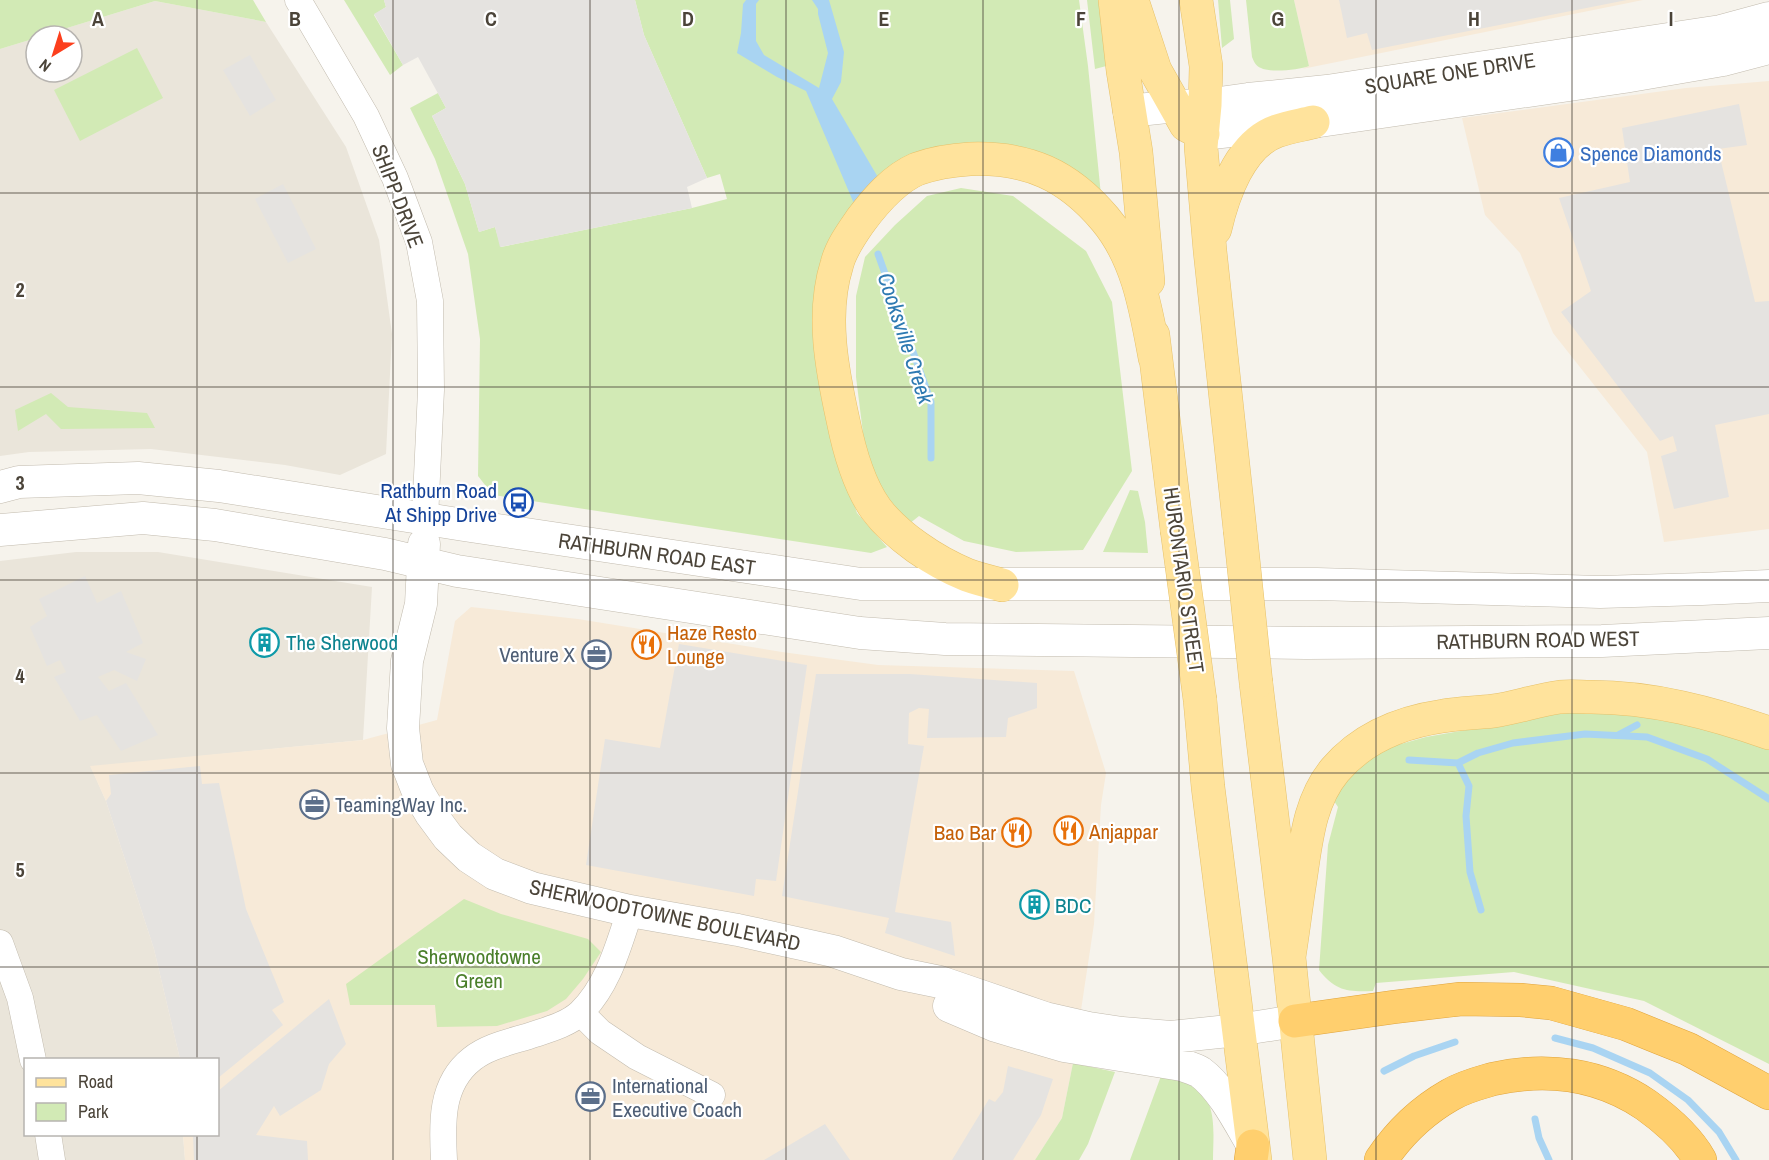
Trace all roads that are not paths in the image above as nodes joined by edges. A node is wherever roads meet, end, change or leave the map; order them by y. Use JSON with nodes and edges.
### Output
{"nodes":[{"id":1,"x":298,"y":0,"type":"edge"},
{"id":2,"x":1115,"y":0,"type":"edge"},
{"id":3,"x":1132,"y":0,"type":"edge"},
{"id":4,"x":1196,"y":0,"type":"edge"},
{"id":5,"x":1769,"y":18,"type":"edge"},
{"id":6,"x":1769,"y":48,"type":"edge"},
{"id":7,"x":1129,"y":111,"type":"junction"},
{"id":8,"x":1195,"y":115,"type":"junction"},
{"id":9,"x":1313,"y":122,"type":"junction"},
{"id":10,"x":1210,"y":251,"type":"junction"},
{"id":11,"x":1155,"y":358,"type":"junction"},
{"id":12,"x":0,"y":487,"type":"edge"},
{"id":13,"x":425,"y":519,"type":"junction"},
{"id":14,"x":0,"y":530,"type":"edge"},
{"id":15,"x":423,"y":563,"type":"junction"},
{"id":16,"x":1002,"y":585,"type":"junction"},
{"id":17,"x":1769,"y":586,"type":"edge"},
{"id":18,"x":1769,"y":633,"type":"edge"},
{"id":19,"x":1769,"y":733,"type":"edge"},
{"id":20,"x":630,"y":911,"type":"junction"},
{"id":21,"x":0,"y":943,"type":"edge"},
{"id":22,"x":1289,"y":957,"type":"junction"},
{"id":23,"x":581,"y":1013,"type":"junction"},
{"id":24,"x":1295,"y":1021,"type":"junction"},
{"id":25,"x":1238,"y":1030,"type":"junction"},
{"id":26,"x":1168,"y":1049,"type":"junction"},
{"id":27,"x":33,"y":1058,"type":"edge"},
{"id":28,"x":1769,"y":1093,"type":"edge"},
{"id":29,"x":712,"y":1095,"type":"dead end"},
{"id":30,"x":48,"y":1136,"type":"edge"},
{"id":31,"x":1253,"y":1155,"type":"edge"},
{"id":32,"x":52,"y":1160,"type":"edge"},
{"id":33,"x":444,"y":1160,"type":"edge"},
{"id":34,"x":1310,"y":1160,"type":"edge"},
{"id":35,"x":1381,"y":1160,"type":"edge"},
{"id":36,"x":1700,"y":1160,"type":"edge"}],
"edges":[{"from":1,"to":13,"type":"street","name":"SHIPP DRIVE"},
{"from":2,"to":7,"type":"main road","name":"HURONTARIO STREET"},
{"from":3,"to":8,"type":"main road"},
{"from":4,"to":8,"type":"main road"},
{"from":5,"to":8,"type":"street","name":"SQUARE ONE DRIVE"},
{"from":6,"to":9,"type":"street","name":"SQUARE ONE DRIVE"},
{"from":7,"to":8,"type":"street","name":"SQUARE ONE DRIVE"},
{"from":7,"to":11,"type":"main road","name":"HURONTARIO STREET"},
{"from":8,"to":9,"type":"street","name":"SQUARE ONE DRIVE"},
{"from":8,"to":10,"type":"main road"},
{"from":9,"to":10,"type":"main road"},
{"from":10,"to":22,"type":"main road","bridge":true},
{"from":11,"to":16,"type":"main road"},
{"from":11,"to":25,"type":"main road","name":"HURONTARIO STREET","bridge":true},
{"from":12,"to":13,"type":"street","name":"RATHBURN ROAD EAST"},
{"from":13,"to":15,"type":"street","name":"SHERWOODTOWNE BOULEVARD"},
{"from":13,"to":16,"type":"street","name":"RATHBURN ROAD EAST"},
{"from":14,"to":15,"type":"street"},
{"from":15,"to":18,"type":"street","name":"RATHBURN ROAD WEST"},
{"from":15,"to":20,"type":"street","name":"SHERWOODTOWNE BOULEVARD"},
{"from":16,"to":17,"type":"street","name":"RATHBURN ROAD EAST"},
{"from":19,"to":22,"type":"main road"},
{"from":20,"to":23,"type":"street"},
{"from":20,"to":26,"type":"street","name":"SHERWOODTOWNE BOULEVARD"},
{"from":21,"to":27,"type":"street"},
{"from":22,"to":24,"type":"main road"},
{"from":23,"to":29,"type":"street"},
{"from":23,"to":33,"type":"street"},
{"from":24,"to":25,"type":"street","name":"SHERWOODTOWNE BOULEVARD"},
{"from":24,"to":28,"type":"highway"},
{"from":24,"to":34,"type":"main road"},
{"from":25,"to":26,"type":"street","name":"SHERWOODTOWNE BOULEVARD"},
{"from":25,"to":31,"type":"main road","name":"HURONTARIO STREET"},
{"from":26,"to":31,"type":"street","name":"SHERWOODTOWNE BOULEVARD"},
{"from":30,"to":32,"type":"street"},
{"from":35,"to":36,"type":"highway"}]}
